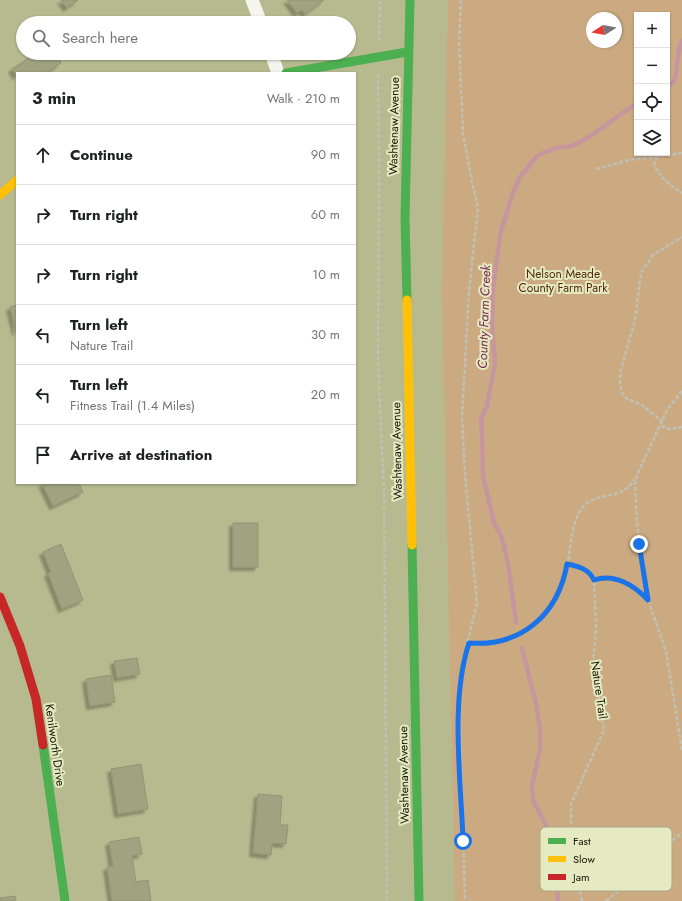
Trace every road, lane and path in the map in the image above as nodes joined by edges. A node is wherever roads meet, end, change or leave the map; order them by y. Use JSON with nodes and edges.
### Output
{"nodes":[{"id":1,"x":252,"y":0,"type":"edge"},
{"id":2,"x":380,"y":0,"type":"edge"},
{"id":3,"x":410,"y":0,"type":"edge"},
{"id":4,"x":461,"y":0,"type":"edge"},
{"id":5,"x":258,"y":16,"type":"edge"},
{"id":6,"x":379,"y":28,"type":"dead end"},
{"id":7,"x":408,"y":52,"type":"junction"},
{"id":8,"x":273,"y":60,"type":"edge"},
{"id":9,"x":278,"y":72,"type":"edge"},
{"id":10,"x":292,"y":72,"type":"edge"},
{"id":11,"x":378,"y":80,"type":"dead end"},
{"id":12,"x":682,"y":153,"type":"edge"},
{"id":13,"x":670,"y":154,"type":"edge"},
{"id":14,"x":657,"y":156,"type":"joint"},
{"id":15,"x":596,"y":169,"type":"dead end"},
{"id":16,"x":16,"y":181,"type":"edge"},
{"id":17,"x":682,"y":193,"type":"edge"},
{"id":18,"x":0,"y":195,"type":"edge"},
{"id":19,"x":682,"y":237,"type":"edge"},
{"id":20,"x":682,"y":391,"type":"edge"},
{"id":21,"x":662,"y":422,"type":"junction"},
{"id":22,"x":661,"y":426,"type":"junction"},
{"id":23,"x":682,"y":427,"type":"edge"},
{"id":24,"x":636,"y":478,"type":"junction"},
{"id":25,"x":567,"y":564,"type":"junction"},
{"id":26,"x":594,"y":580,"type":"junction"},
{"id":27,"x":0,"y":597,"type":"edge"},
{"id":28,"x":648,"y":600,"type":"junction"},
{"id":29,"x":469,"y":643,"type":"junction"},
{"id":30,"x":682,"y":750,"type":"edge"},
{"id":31,"x":571,"y":827,"type":"edge"},
{"id":32,"x":682,"y":834,"type":"edge"},
{"id":33,"x":672,"y":842,"type":"edge"},
{"id":34,"x":580,"y":891,"type":"edge"},
{"id":35,"x":619,"y":891,"type":"edge"},
{"id":36,"x":65,"y":901,"type":"edge"},
{"id":37,"x":387,"y":901,"type":"edge"},
{"id":38,"x":419,"y":901,"type":"edge"},
{"id":39,"x":465,"y":901,"type":"edge"},
{"id":40,"x":582,"y":901,"type":"edge"},
{"id":41,"x":606,"y":901,"type":"edge"}],
"edges":[{"from":1,"to":5,"type":"street"},
{"from":2,"to":6,"type":"path"},
{"from":3,"to":7,"type":"main road","name":"Washtenaw Avenue"},
{"from":4,"to":29,"type":"path"},
{"from":7,"to":10,"type":"main road"},
{"from":7,"to":38,"type":"main road","name":"Washtenaw Avenue"},
{"from":8,"to":9,"type":"street"},
{"from":11,"to":37,"type":"path"},
{"from":12,"to":13,"type":"path"},
{"from":14,"to":15,"type":"path"},
{"from":14,"to":17,"type":"path"},
{"from":16,"to":18,"type":"main road"},
{"from":19,"to":21,"type":"path"},
{"from":20,"to":21,"type":"path"},
{"from":21,"to":22,"type":"path"},
{"from":22,"to":23,"type":"path"},
{"from":22,"to":24,"type":"path"},
{"from":24,"to":25,"type":"path"},
{"from":24,"to":28,"type":"path"},
{"from":25,"to":26,"type":"path"},
{"from":25,"to":29,"type":"path"},
{"from":26,"to":28,"type":"path"},
{"from":26,"to":31,"type":"path","name":"Nature Trail"},
{"from":27,"to":36,"type":"main road","name":"Kenilworth Drive"},
{"from":28,"to":30,"type":"path"},
{"from":29,"to":39,"type":"path"},
{"from":32,"to":33,"type":"path"},
{"from":34,"to":40,"type":"path","name":"Nature Trail"},
{"from":35,"to":41,"type":"path"}]}
